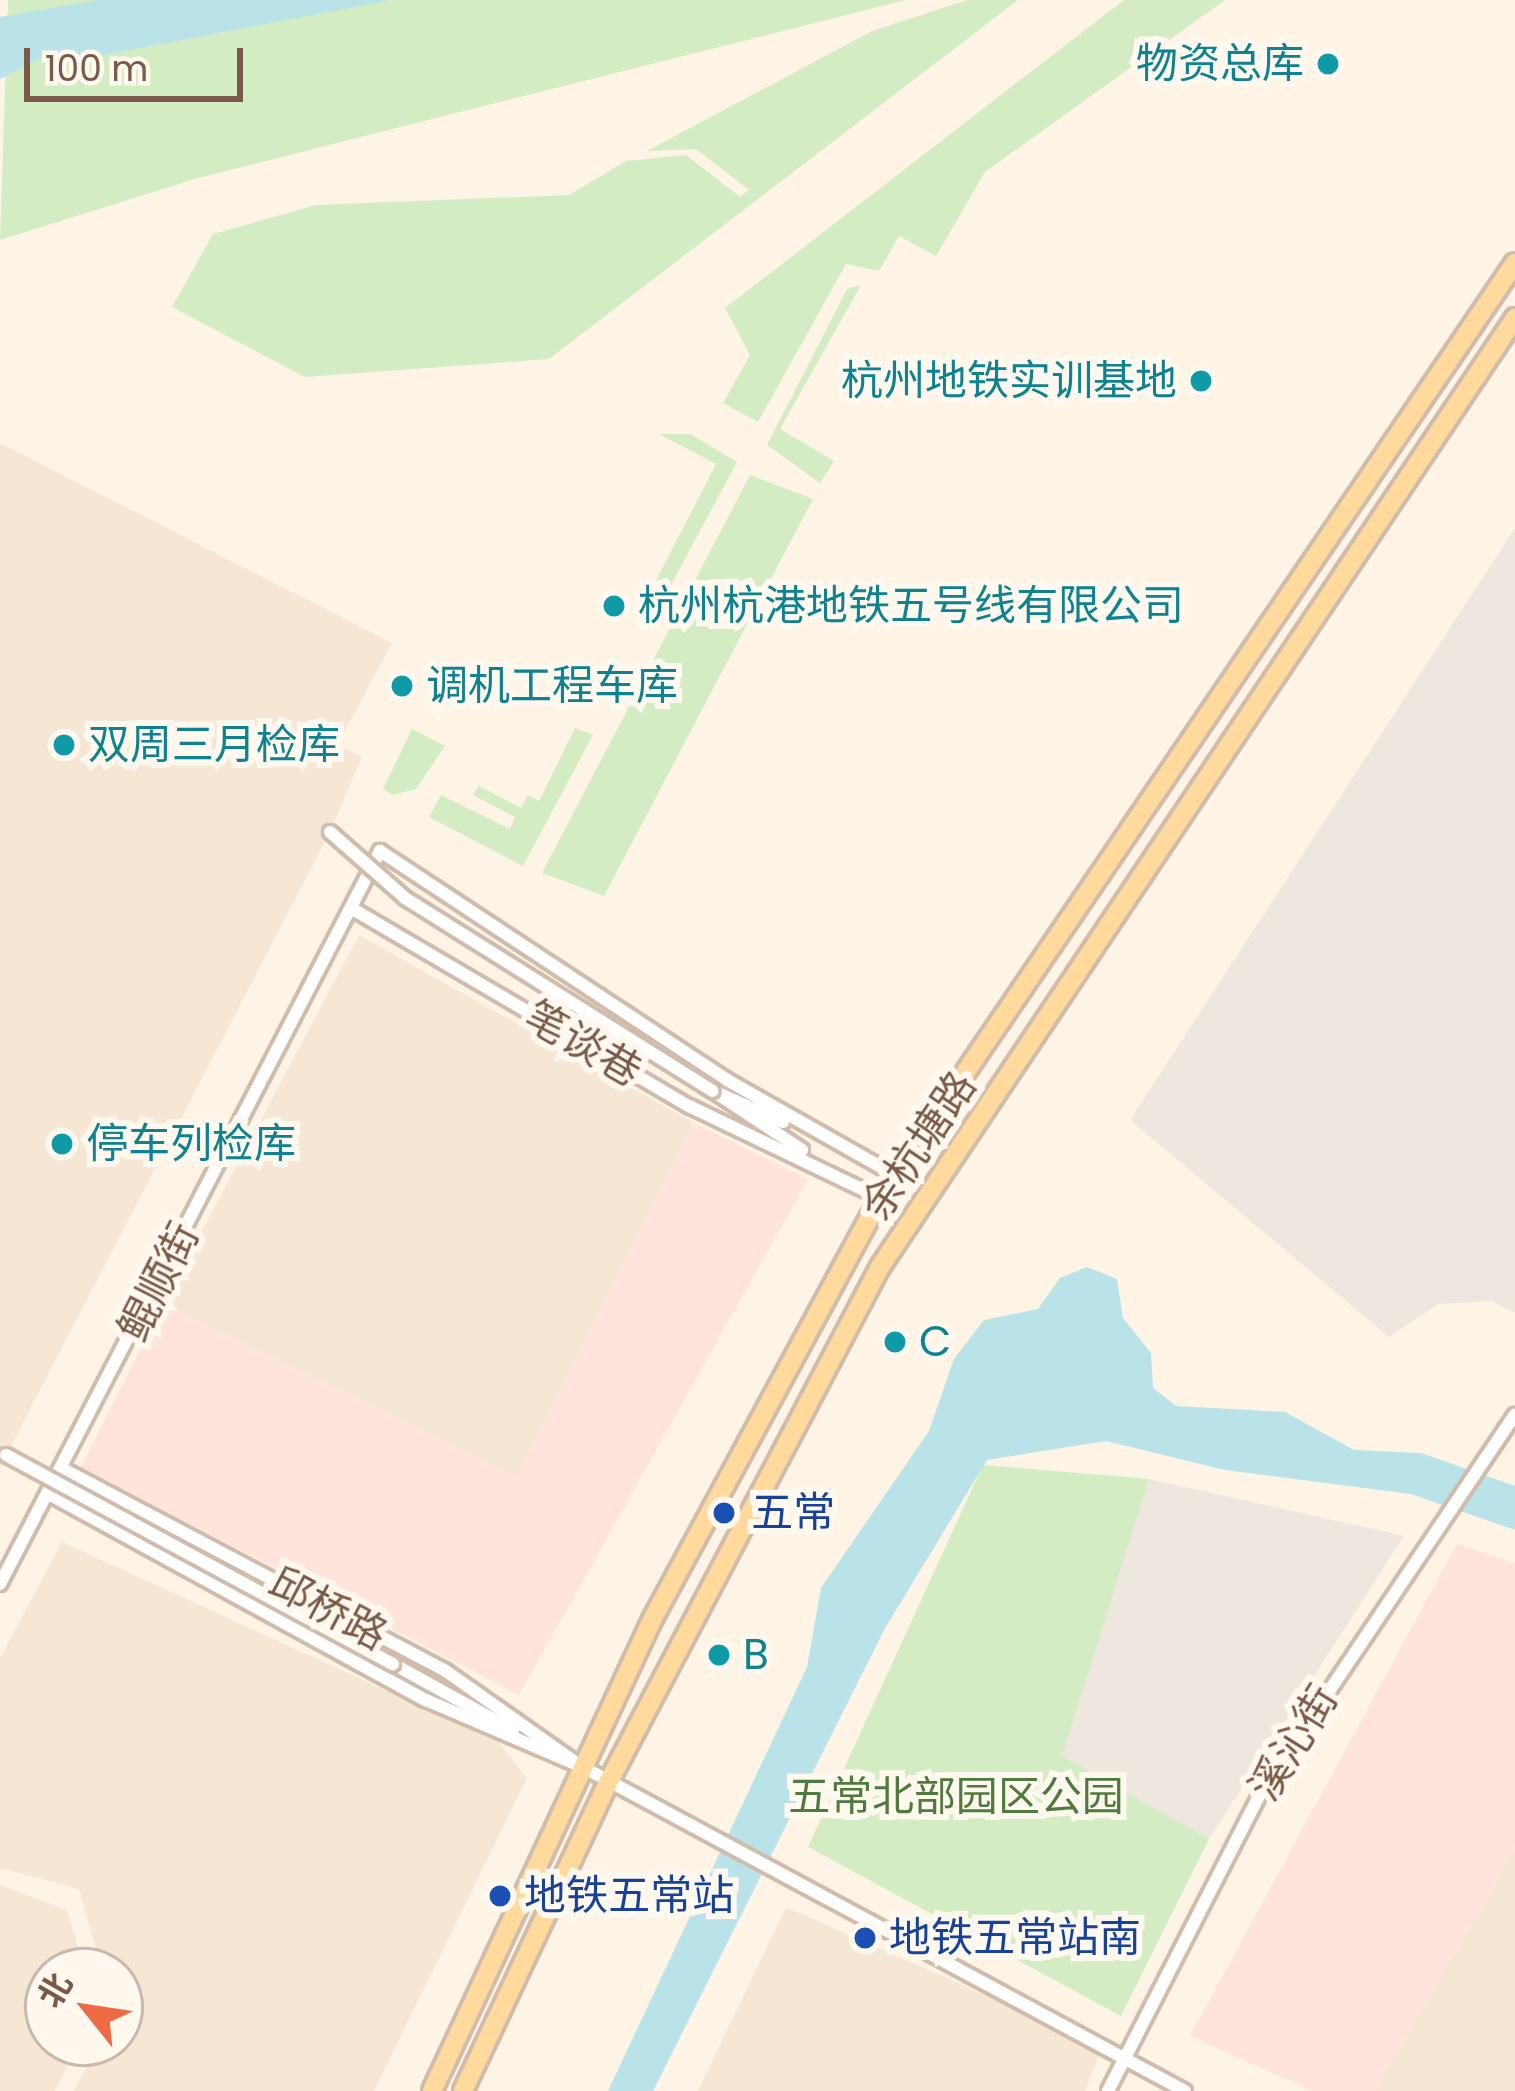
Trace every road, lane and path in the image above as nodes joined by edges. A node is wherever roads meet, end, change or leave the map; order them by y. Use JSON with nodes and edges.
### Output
{"nodes":[{"id":1,"x":1515,"y":263,"type":"edge"},
{"id":2,"x":1515,"y":318,"type":"edge"},
{"id":3,"x":330,"y":832,"type":"dead end"},
{"id":4,"x":380,"y":850,"type":"joint"},
{"id":5,"x":351,"y":908,"type":"junction"},
{"id":6,"x":713,"y":1091,"type":"junction"},
{"id":7,"x":822,"y":1139,"type":"junction"},
{"id":8,"x":823,"y":1164,"type":"junction"},
{"id":9,"x":895,"y":1175,"type":"junction"},
{"id":10,"x":880,"y":1198,"type":"junction"},
{"id":11,"x":1515,"y":1414,"type":"edge"},
{"id":12,"x":6,"y":1455,"type":"dead end"},
{"id":13,"x":63,"y":1469,"type":"junction"},
{"id":14,"x":49,"y":1495,"type":"junction"},
{"id":15,"x":0,"y":1584,"type":"edge"},
{"id":16,"x":581,"y":1767,"type":"junction"},
{"id":17,"x":609,"y":1780,"type":"junction"},
{"id":18,"x":1122,"y":2058,"type":"junction"},
{"id":19,"x":432,"y":2091,"type":"edge"},
{"id":20,"x":463,"y":2091,"type":"edge"},
{"id":21,"x":1108,"y":2091,"type":"edge"},
{"id":22,"x":1185,"y":2091,"type":"edge"}],
"edges":[{"from":1,"to":9,"type":"main road","name":"余杭塘路"},
{"from":2,"to":17,"type":"main road","name":"余杭塘路"},
{"from":3,"to":6,"type":"street","name":"笔谈巷","bridge":true},
{"from":4,"to":5,"type":"street","name":"鲲顺街"},
{"from":4,"to":7,"type":"street","name":"笔谈巷"},
{"from":5,"to":8,"type":"street","name":"笔谈巷"},
{"from":5,"to":13,"type":"street","name":"鲲顺街"},
{"from":6,"to":7,"type":"street","name":"笔谈巷"},
{"from":6,"to":8,"type":"street","name":"笔谈巷"},
{"from":7,"to":9,"type":"street","name":"笔谈巷"},
{"from":8,"to":10,"type":"street","name":"笔谈巷"},
{"from":9,"to":10,"type":"main road","name":"余杭塘路"},
{"from":10,"to":16,"type":"main road","name":"余杭塘路"},
{"from":11,"to":18,"type":"street","name":"溪沁街"},
{"from":12,"to":16,"type":"street","name":"邱桥路","bridge":true},
{"from":13,"to":14,"type":"street","name":"鲲顺街"},
{"from":13,"to":16,"type":"street","name":"邱桥路"},
{"from":14,"to":15,"type":"street","name":"鲲顺街"},
{"from":14,"to":16,"type":"street","name":"邱桥路"},
{"from":16,"to":17,"type":"street","name":"邱桥路"},
{"from":16,"to":19,"type":"main road","name":"余杭塘路"},
{"from":17,"to":18,"type":"street","name":"邱桥路"},
{"from":17,"to":20,"type":"main road","name":"余杭塘路"},
{"from":18,"to":21,"type":"street","name":"溪沁街"},
{"from":18,"to":22,"type":"street"}]}
